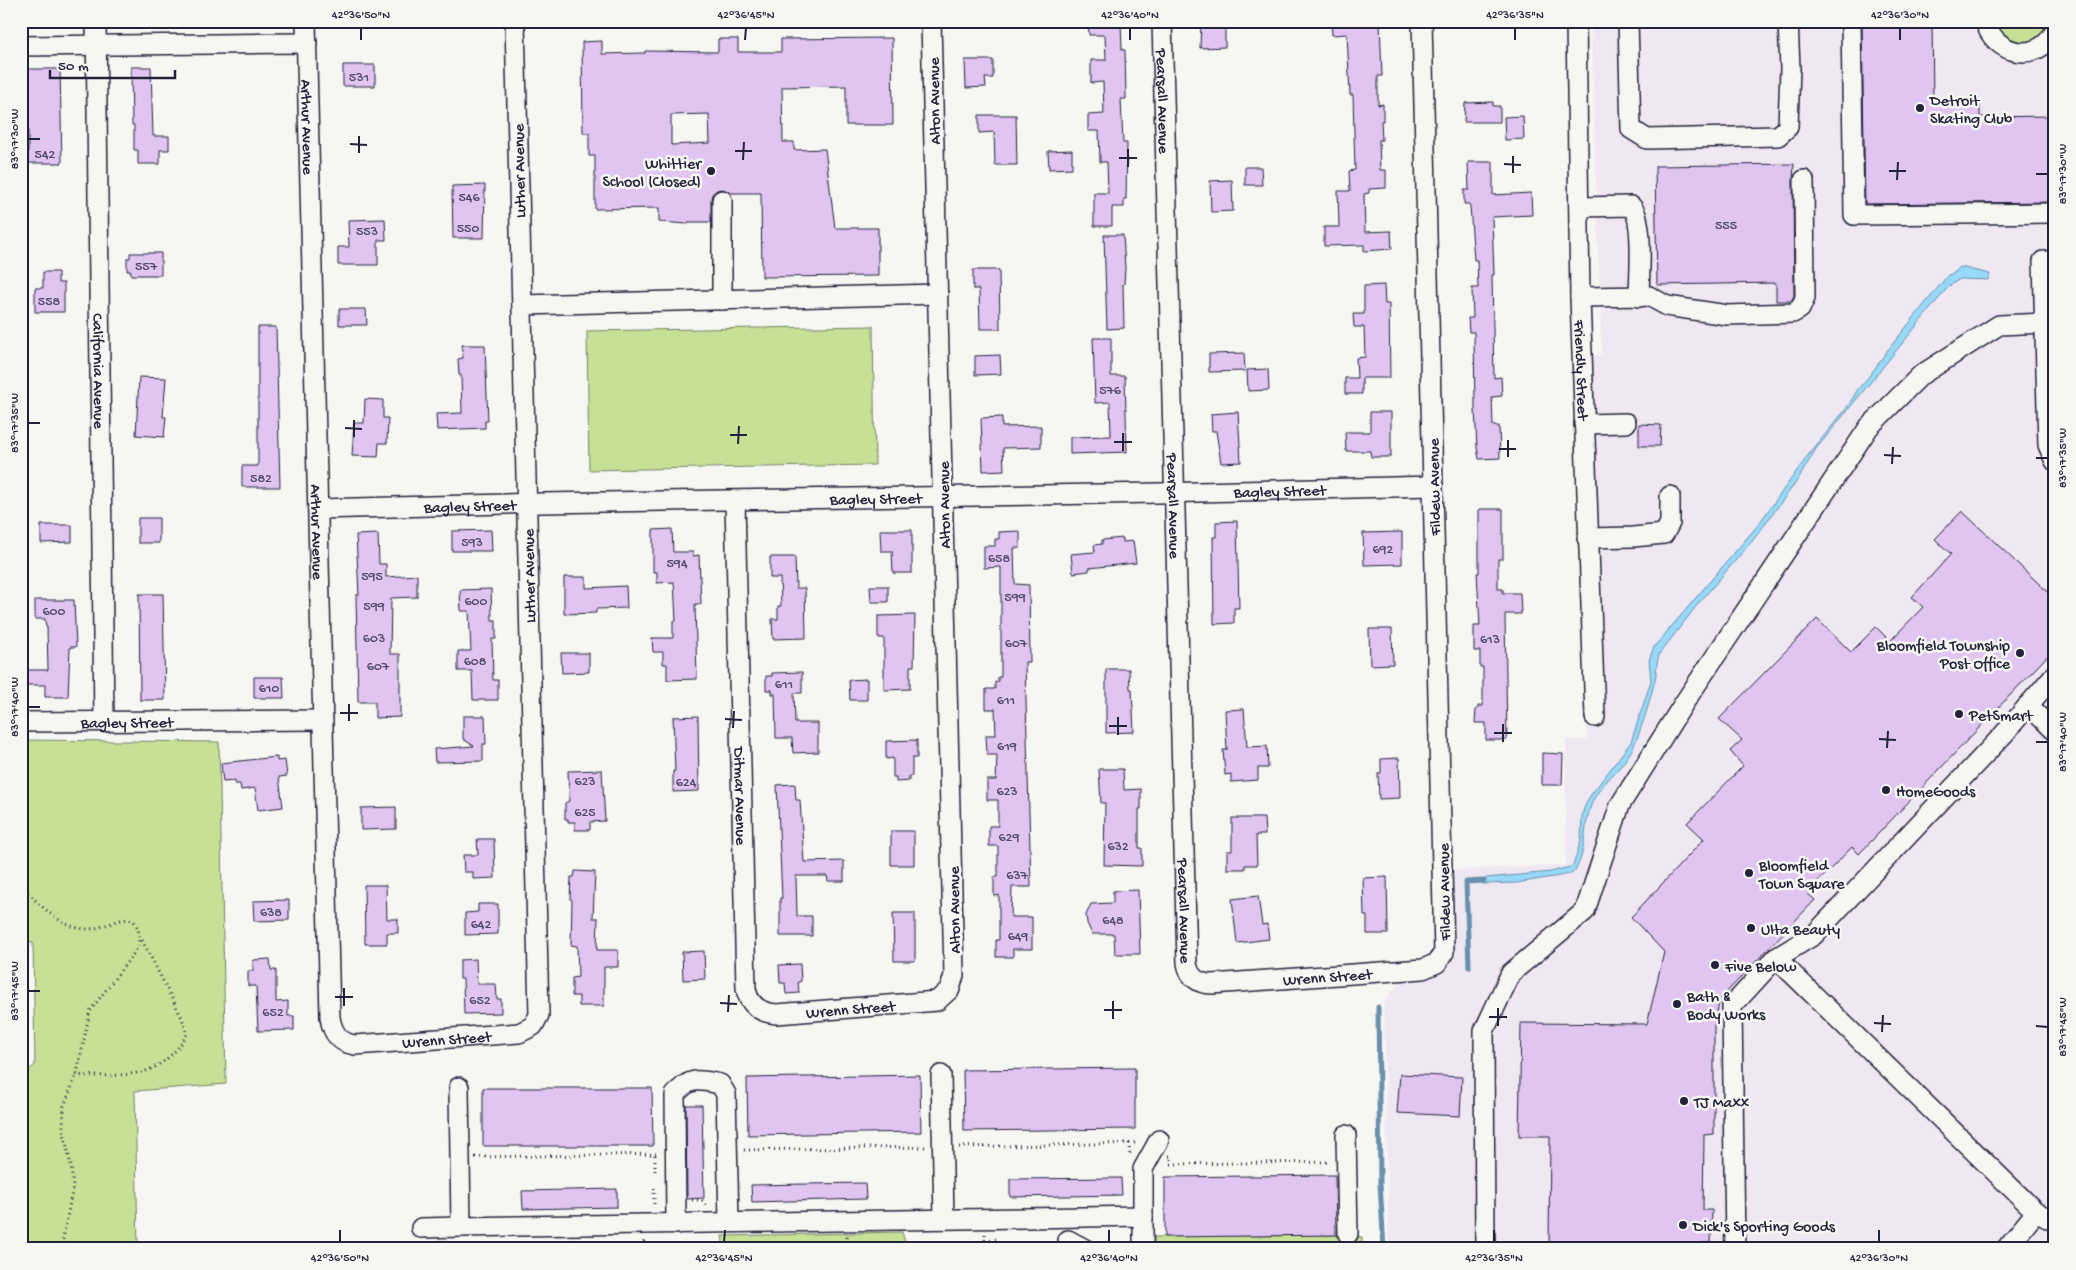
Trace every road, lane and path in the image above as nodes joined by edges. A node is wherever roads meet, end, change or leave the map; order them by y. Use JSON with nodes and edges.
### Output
{"nodes":[{"id":1,"x":96,"y":21,"type":"edge"},
{"id":2,"x":306,"y":21,"type":"edge"},
{"id":3,"x":515,"y":21,"type":"edge"},
{"id":4,"x":931,"y":21,"type":"edge"},
{"id":5,"x":1162,"y":21,"type":"edge"},
{"id":6,"x":1422,"y":21,"type":"edge"},
{"id":7,"x":1576,"y":21,"type":"edge"},
{"id":8,"x":1628,"y":21,"type":"edge"},
{"id":9,"x":1788,"y":21,"type":"edge"},
{"id":10,"x":1851,"y":21,"type":"edge"},
{"id":11,"x":1984,"y":21,"type":"edge"},
{"id":12,"x":2055,"y":31,"type":"edge"},
{"id":13,"x":307,"y":43,"type":"junction"},
{"id":14,"x":21,"y":46,"type":"edge"},
{"id":15,"x":96,"y":46,"type":"junction"},
{"id":16,"x":1804,"y":180,"type":"dead end"},
{"id":17,"x":722,"y":200,"type":"dead end"},
{"id":18,"x":1579,"y":207,"type":"junction"},
{"id":19,"x":2055,"y":214,"type":"edge"},
{"id":20,"x":2055,"y":261,"type":"edge"},
{"id":21,"x":938,"y":294,"type":"junction"},
{"id":22,"x":1639,"y":296,"type":"junction"},
{"id":23,"x":1580,"y":297,"type":"junction"},
{"id":24,"x":722,"y":300,"type":"junction"},
{"id":25,"x":522,"y":305,"type":"junction"},
{"id":26,"x":2045,"y":323,"type":"junction"},
{"id":27,"x":1626,"y":423,"type":"dead end"},
{"id":28,"x":1584,"y":424,"type":"junction"},
{"id":29,"x":2055,"y":461,"type":"edge"},
{"id":30,"x":1434,"y":486,"type":"junction"},
{"id":31,"x":1174,"y":493,"type":"junction"},
{"id":32,"x":1670,"y":496,"type":"dead end"},
{"id":33,"x":943,"y":497,"type":"junction"},
{"id":34,"x":735,"y":501,"type":"junction"},
{"id":35,"x":526,"y":503,"type":"junction"},
{"id":36,"x":318,"y":509,"type":"junction"},
{"id":37,"x":1587,"y":538,"type":"junction"},
{"id":38,"x":2055,"y":674,"type":"edge"},
{"id":39,"x":2028,"y":705,"type":"junction"},
{"id":40,"x":1595,"y":717,"type":"dead end"},
{"id":41,"x":323,"y":720,"type":"junction"},
{"id":42,"x":21,"y":722,"type":"edge"},
{"id":43,"x":104,"y":722,"type":"junction"},
{"id":44,"x":2055,"y":731,"type":"edge"},
{"id":45,"x":21,"y":886,"type":"edge"},
{"id":46,"x":140,"y":938,"type":"junction"},
{"id":47,"x":1444,"y":952,"type":"joint"},
{"id":48,"x":1776,"y":958,"type":"junction"},
{"id":49,"x":1202,"y":983,"type":"joint"},
{"id":50,"x":950,"y":989,"type":"joint"},
{"id":51,"x":750,"y":1001,"type":"joint"},
{"id":52,"x":539,"y":1010,"type":"joint"},
{"id":53,"x":341,"y":1040,"type":"joint"},
{"id":54,"x":76,"y":1075,"type":"junction"},
{"id":55,"x":941,"y":1075,"type":"dead end"},
{"id":56,"x":459,"y":1087,"type":"dead end"},
{"id":57,"x":1346,"y":1135,"type":"dead end"},
{"id":58,"x":1130,"y":1143,"type":"junction"},
{"id":59,"x":951,"y":1146,"type":"dead end"},
{"id":60,"x":934,"y":1147,"type":"dead end"},
{"id":61,"x":1155,"y":1147,"type":"junction"},
{"id":62,"x":735,"y":1150,"type":"dead end"},
{"id":63,"x":655,"y":1154,"type":"junction"},
{"id":64,"x":661,"y":1154,"type":"dead end"},
{"id":65,"x":469,"y":1158,"type":"dead end"},
{"id":66,"x":1130,"y":1160,"type":"dead end"},
{"id":67,"x":1339,"y":1161,"type":"dead end"},
{"id":68,"x":655,"y":1171,"type":"dead end"},
{"id":69,"x":687,"y":1200,"type":"dead end"},
{"id":70,"x":710,"y":1212,"type":"dead end"},
{"id":71,"x":2036,"y":1212,"type":"junction"},
{"id":72,"x":1143,"y":1216,"type":"junction"},
{"id":73,"x":944,"y":1219,"type":"junction"},
{"id":74,"x":728,"y":1222,"type":"junction"},
{"id":75,"x":2055,"y":1222,"type":"edge"},
{"id":76,"x":676,"y":1224,"type":"junction"},
{"id":77,"x":461,"y":1227,"type":"junction"},
{"id":78,"x":421,"y":1228,"type":"dead end"},
{"id":79,"x":1348,"y":1234,"type":"dead end"},
{"id":80,"x":1000,"y":1239,"type":"dead end"},
{"id":81,"x":985,"y":1240,"type":"dead end"},
{"id":82,"x":1068,"y":1240,"type":"dead end"},
{"id":83,"x":62,"y":1242,"type":"junction"},
{"id":84,"x":61,"y":1249,"type":"edge"},
{"id":85,"x":68,"y":1249,"type":"edge"},
{"id":86,"x":1085,"y":1249,"type":"edge"},
{"id":87,"x":1143,"y":1249,"type":"edge"},
{"id":88,"x":1485,"y":1249,"type":"edge"},
{"id":89,"x":1735,"y":1249,"type":"edge"},
{"id":90,"x":2006,"y":1249,"type":"edge"}],
"edges":[{"from":1,"to":15,"type":"street","name":"California Avenue"},
{"from":2,"to":13,"type":"street","name":"Arthur Avenue"},
{"from":3,"to":25,"type":"street","name":"Luther Avenue"},
{"from":4,"to":21,"type":"street","name":"Alton Avenue"},
{"from":5,"to":31,"type":"street","name":"Pearsall Avenue"},
{"from":6,"to":30,"type":"street","name":"Fildew Avenue"},
{"from":7,"to":18,"type":"street","name":"Friendly Street"},
{"from":8,"to":9,"type":"street"},
{"from":10,"to":19,"type":"street"},
{"from":11,"to":12,"type":"street"},
{"from":13,"to":15,"type":"street"},
{"from":13,"to":36,"type":"street","name":"Arthur Avenue"},
{"from":14,"to":15,"type":"street"},
{"from":15,"to":43,"type":"street","name":"California Avenue"},
{"from":16,"to":22,"type":"street"},
{"from":17,"to":24,"type":"street"},
{"from":18,"to":22,"type":"street"},
{"from":18,"to":23,"type":"street","name":"Friendly Street"},
{"from":20,"to":26,"type":"street"},
{"from":21,"to":24,"type":"street"},
{"from":21,"to":33,"type":"street","name":"Alton Avenue"},
{"from":22,"to":23,"type":"street"},
{"from":23,"to":28,"type":"street","name":"Friendly Street"},
{"from":24,"to":25,"type":"street"},
{"from":25,"to":35,"type":"street","name":"Luther Avenue"},
{"from":26,"to":29,"type":"street"},
{"from":26,"to":88,"type":"street"},
{"from":27,"to":28,"type":"street"},
{"from":28,"to":37,"type":"street","name":"Friendly Street"},
{"from":30,"to":31,"type":"street","name":"Bagley Street"},
{"from":30,"to":47,"type":"street","name":"Fildew Avenue"},
{"from":31,"to":33,"type":"street","name":"Bagley Street"},
{"from":31,"to":49,"type":"street","name":"Pearsall Avenue"},
{"from":32,"to":37,"type":"street"},
{"from":33,"to":34,"type":"street","name":"Bagley Street"},
{"from":33,"to":50,"type":"street","name":"Alton Avenue"},
{"from":34,"to":35,"type":"street","name":"Bagley Street"},
{"from":34,"to":51,"type":"street","name":"Ditmar Avenue"},
{"from":35,"to":36,"type":"street","name":"Bagley Street"},
{"from":35,"to":52,"type":"street","name":"Luther Avenue"},
{"from":36,"to":41,"type":"street","name":"Arthur Avenue"},
{"from":37,"to":40,"type":"street","name":"Friendly Street"},
{"from":38,"to":39,"type":"street"},
{"from":39,"to":44,"type":"street"},
{"from":39,"to":48,"type":"street"},
{"from":41,"to":43,"type":"street","name":"Bagley Street"},
{"from":41,"to":53,"type":"street","name":"Arthur Avenue"},
{"from":42,"to":43,"type":"street","name":"Bagley Street"},
{"from":45,"to":46,"type":"path"},
{"from":46,"to":54,"type":"path"},
{"from":46,"to":54,"type":"path"},
{"from":47,"to":49,"type":"street","name":"Wrenn Street"},
{"from":48,"to":71,"type":"street"},
{"from":48,"to":89,"type":"street"},
{"from":50,"to":51,"type":"street","name":"Wrenn Street"},
{"from":52,"to":53,"type":"street","name":"Wrenn Street"},
{"from":54,"to":83,"type":"path"},
{"from":55,"to":73,"type":"street"},
{"from":56,"to":77,"type":"street"},
{"from":57,"to":79,"type":"street"},
{"from":58,"to":59,"type":"path"},
{"from":58,"to":61,"type":"path"},
{"from":58,"to":66,"type":"path"},
{"from":60,"to":62,"type":"path"},
{"from":61,"to":67,"type":"path"},
{"from":61,"to":72,"type":"street"},
{"from":63,"to":64,"type":"path"},
{"from":63,"to":65,"type":"path"},
{"from":63,"to":68,"type":"path"},
{"from":69,"to":70,"type":"path"},
{"from":71,"to":75,"type":"street"},
{"from":71,"to":90,"type":"street"},
{"from":72,"to":73,"type":"street"},
{"from":72,"to":87,"type":"street"},
{"from":73,"to":74,"type":"street"},
{"from":74,"to":76,"type":"street"},
{"from":74,"to":76,"type":"street"},
{"from":76,"to":77,"type":"street"},
{"from":77,"to":78,"type":"street"},
{"from":80,"to":81,"type":"path"},
{"from":82,"to":86,"type":"street"},
{"from":83,"to":84,"type":"path"},
{"from":83,"to":85,"type":"path"}]}
